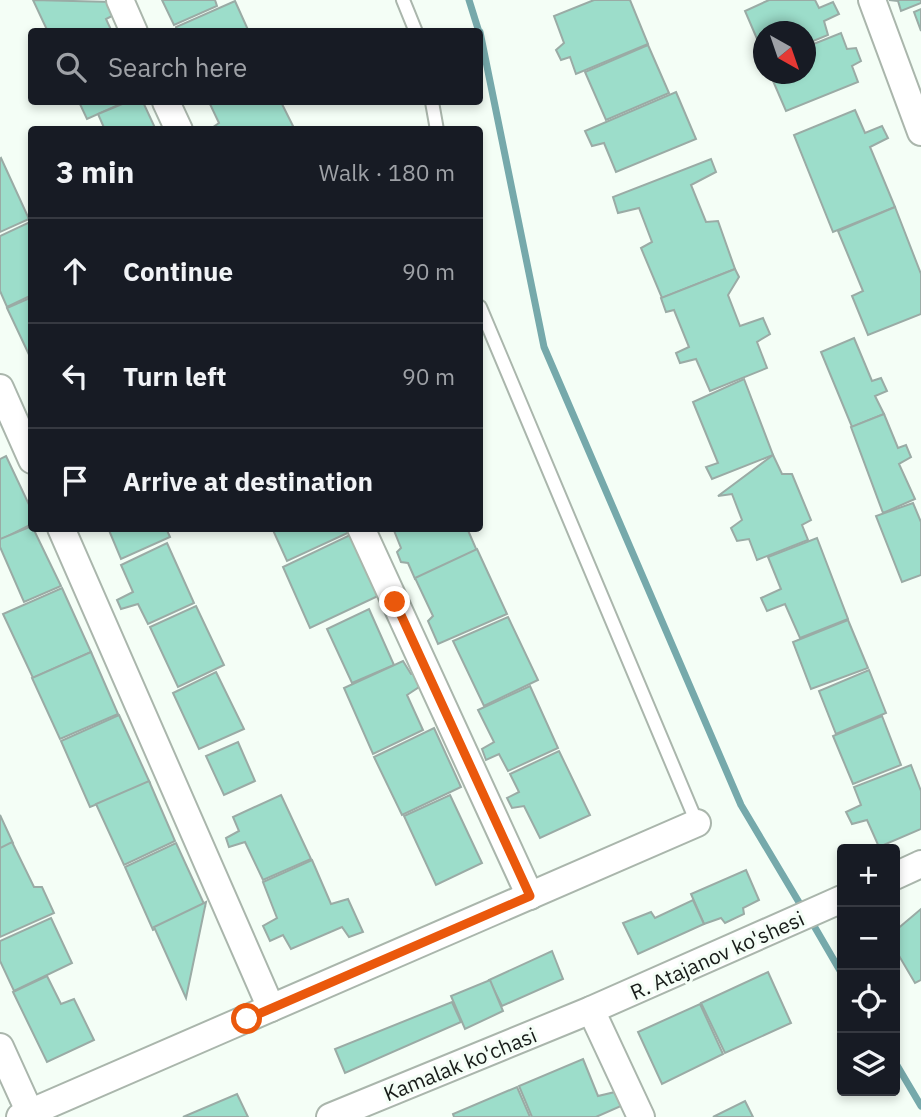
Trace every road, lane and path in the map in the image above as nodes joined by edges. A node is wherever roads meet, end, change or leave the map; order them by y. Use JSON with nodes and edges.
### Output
{"nodes":[{"id":1,"x":120,"y":0,"type":"edge"},
{"id":2,"x":403,"y":0,"type":"edge"},
{"id":3,"x":872,"y":0,"type":"edge"},
{"id":4,"x":132,"y":28,"type":"edge"},
{"id":5,"x":414,"y":28,"type":"edge"},
{"id":6,"x":167,"y":105,"type":"edge"},
{"id":7,"x":433,"y":105,"type":"edge"},
{"id":8,"x":177,"y":126,"type":"edge"},
{"id":9,"x":436,"y":126,"type":"edge"},
{"id":10,"x":921,"y":132,"type":"edge"},
{"id":11,"x":483,"y":314,"type":"edge"},
{"id":12,"x":0,"y":388,"type":"edge"},
{"id":13,"x":28,"y":451,"type":"edge"},
{"id":14,"x":63,"y":532,"type":"edge"},
{"id":15,"x":363,"y":532,"type":"edge"},
{"id":16,"x":697,"y":824,"type":"joint"},
{"id":17,"x":921,"y":864,"type":"edge"},
{"id":18,"x":900,"y":874,"type":"edge"},
{"id":19,"x":530,"y":896,"type":"junction"},
{"id":20,"x":837,"y":901,"type":"edge"},
{"id":21,"x":271,"y":1008,"type":"junction"},
{"id":22,"x":591,"y":1010,"type":"junction"},
{"id":23,"x":0,"y":1047,"type":"edge"},
{"id":24,"x":25,"y":1115,"type":"edge"},
{"id":25,"x":330,"y":1117,"type":"edge"},
{"id":26,"x":641,"y":1117,"type":"edge"}],
"edges":[{"from":1,"to":4,"type":"street"},
{"from":2,"to":5,"type":"lane"},
{"from":3,"to":10,"type":"street"},
{"from":6,"to":8,"type":"street"},
{"from":7,"to":9,"type":"lane"},
{"from":11,"to":16,"type":"lane"},
{"from":12,"to":13,"type":"street"},
{"from":14,"to":21,"type":"street"},
{"from":15,"to":19,"type":"street"},
{"from":16,"to":19,"type":"street"},
{"from":17,"to":18,"type":"street"},
{"from":19,"to":21,"type":"street"},
{"from":20,"to":22,"type":"street","name":"R. Atajanov ko'shesi"},
{"from":21,"to":24,"type":"street"},
{"from":22,"to":25,"type":"street","name":"Kamalak ko'chasi"},
{"from":22,"to":26,"type":"street"},
{"from":23,"to":24,"type":"street"}]}
